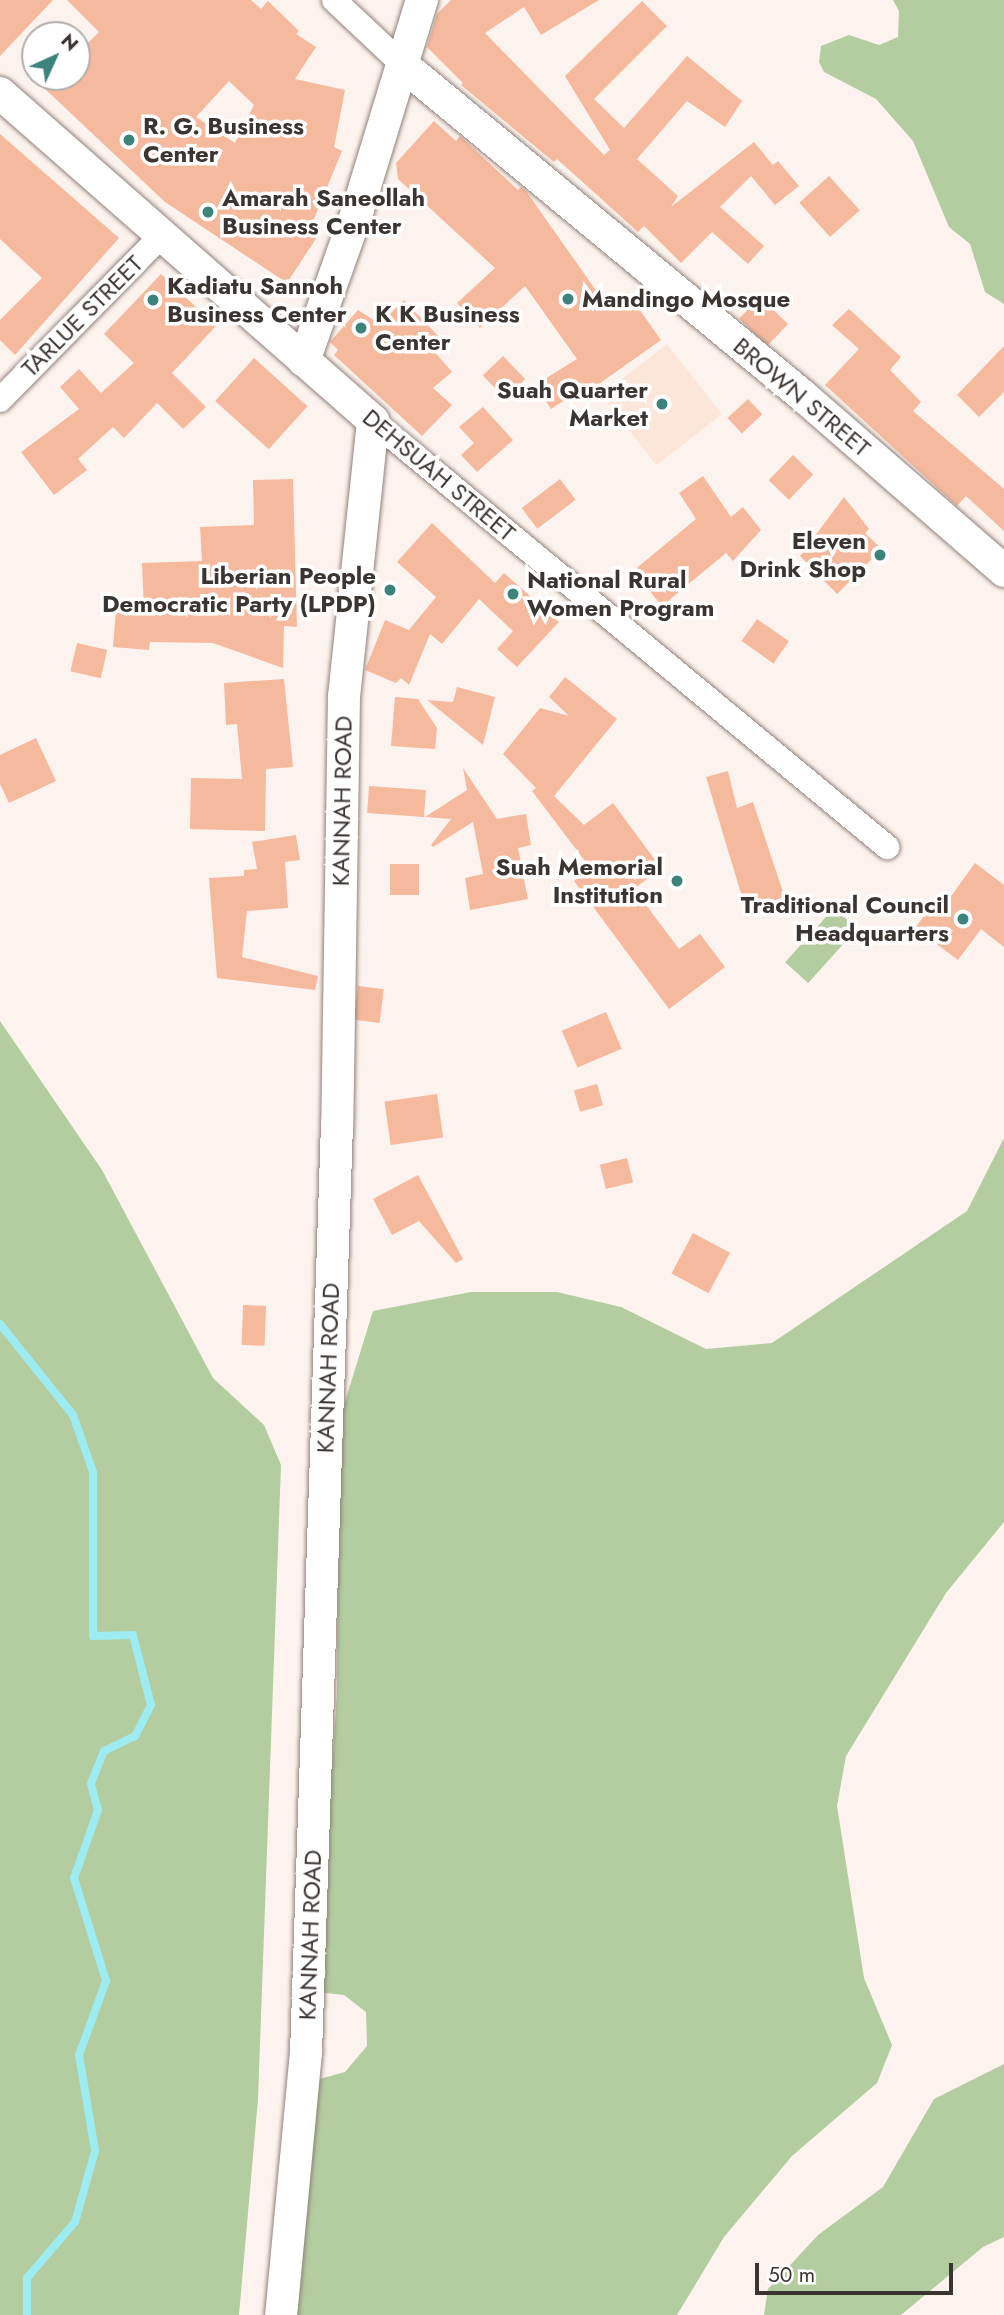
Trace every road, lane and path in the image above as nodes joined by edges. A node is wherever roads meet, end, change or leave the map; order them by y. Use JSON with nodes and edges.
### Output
{"nodes":[{"id":1,"x":334,"y":0,"type":"edge"},
{"id":2,"x":422,"y":0,"type":"edge"},
{"id":3,"x":404,"y":66,"type":"junction"},
{"id":4,"x":0,"y":93,"type":"edge"},
{"id":5,"x":164,"y":233,"type":"junction"},
{"id":6,"x":304,"y":361,"type":"junction"},
{"id":7,"x":0,"y":400,"type":"edge"},
{"id":8,"x":373,"y":421,"type":"junction"},
{"id":9,"x":1004,"y":570,"type":"edge"},
{"id":10,"x":887,"y":847,"type":"dead end"},
{"id":11,"x":281,"y":2315,"type":"edge"}],
"edges":[{"from":1,"to":3,"type":"street"},
{"from":2,"to":3,"type":"street"},
{"from":3,"to":6,"type":"street"},
{"from":3,"to":9,"type":"street","name":"BROWN STREET"},
{"from":4,"to":5,"type":"street","name":"DEHSUAH STREET"},
{"from":5,"to":6,"type":"street","name":"DEHSUAH STREET"},
{"from":5,"to":7,"type":"street","name":"TARLUE STREET"},
{"from":6,"to":8,"type":"street","name":"DEHSUAH STREET"},
{"from":8,"to":10,"type":"street","name":"DEHSUAH STREET"},
{"from":8,"to":11,"type":"street","name":"KANNAH ROAD"}]}
